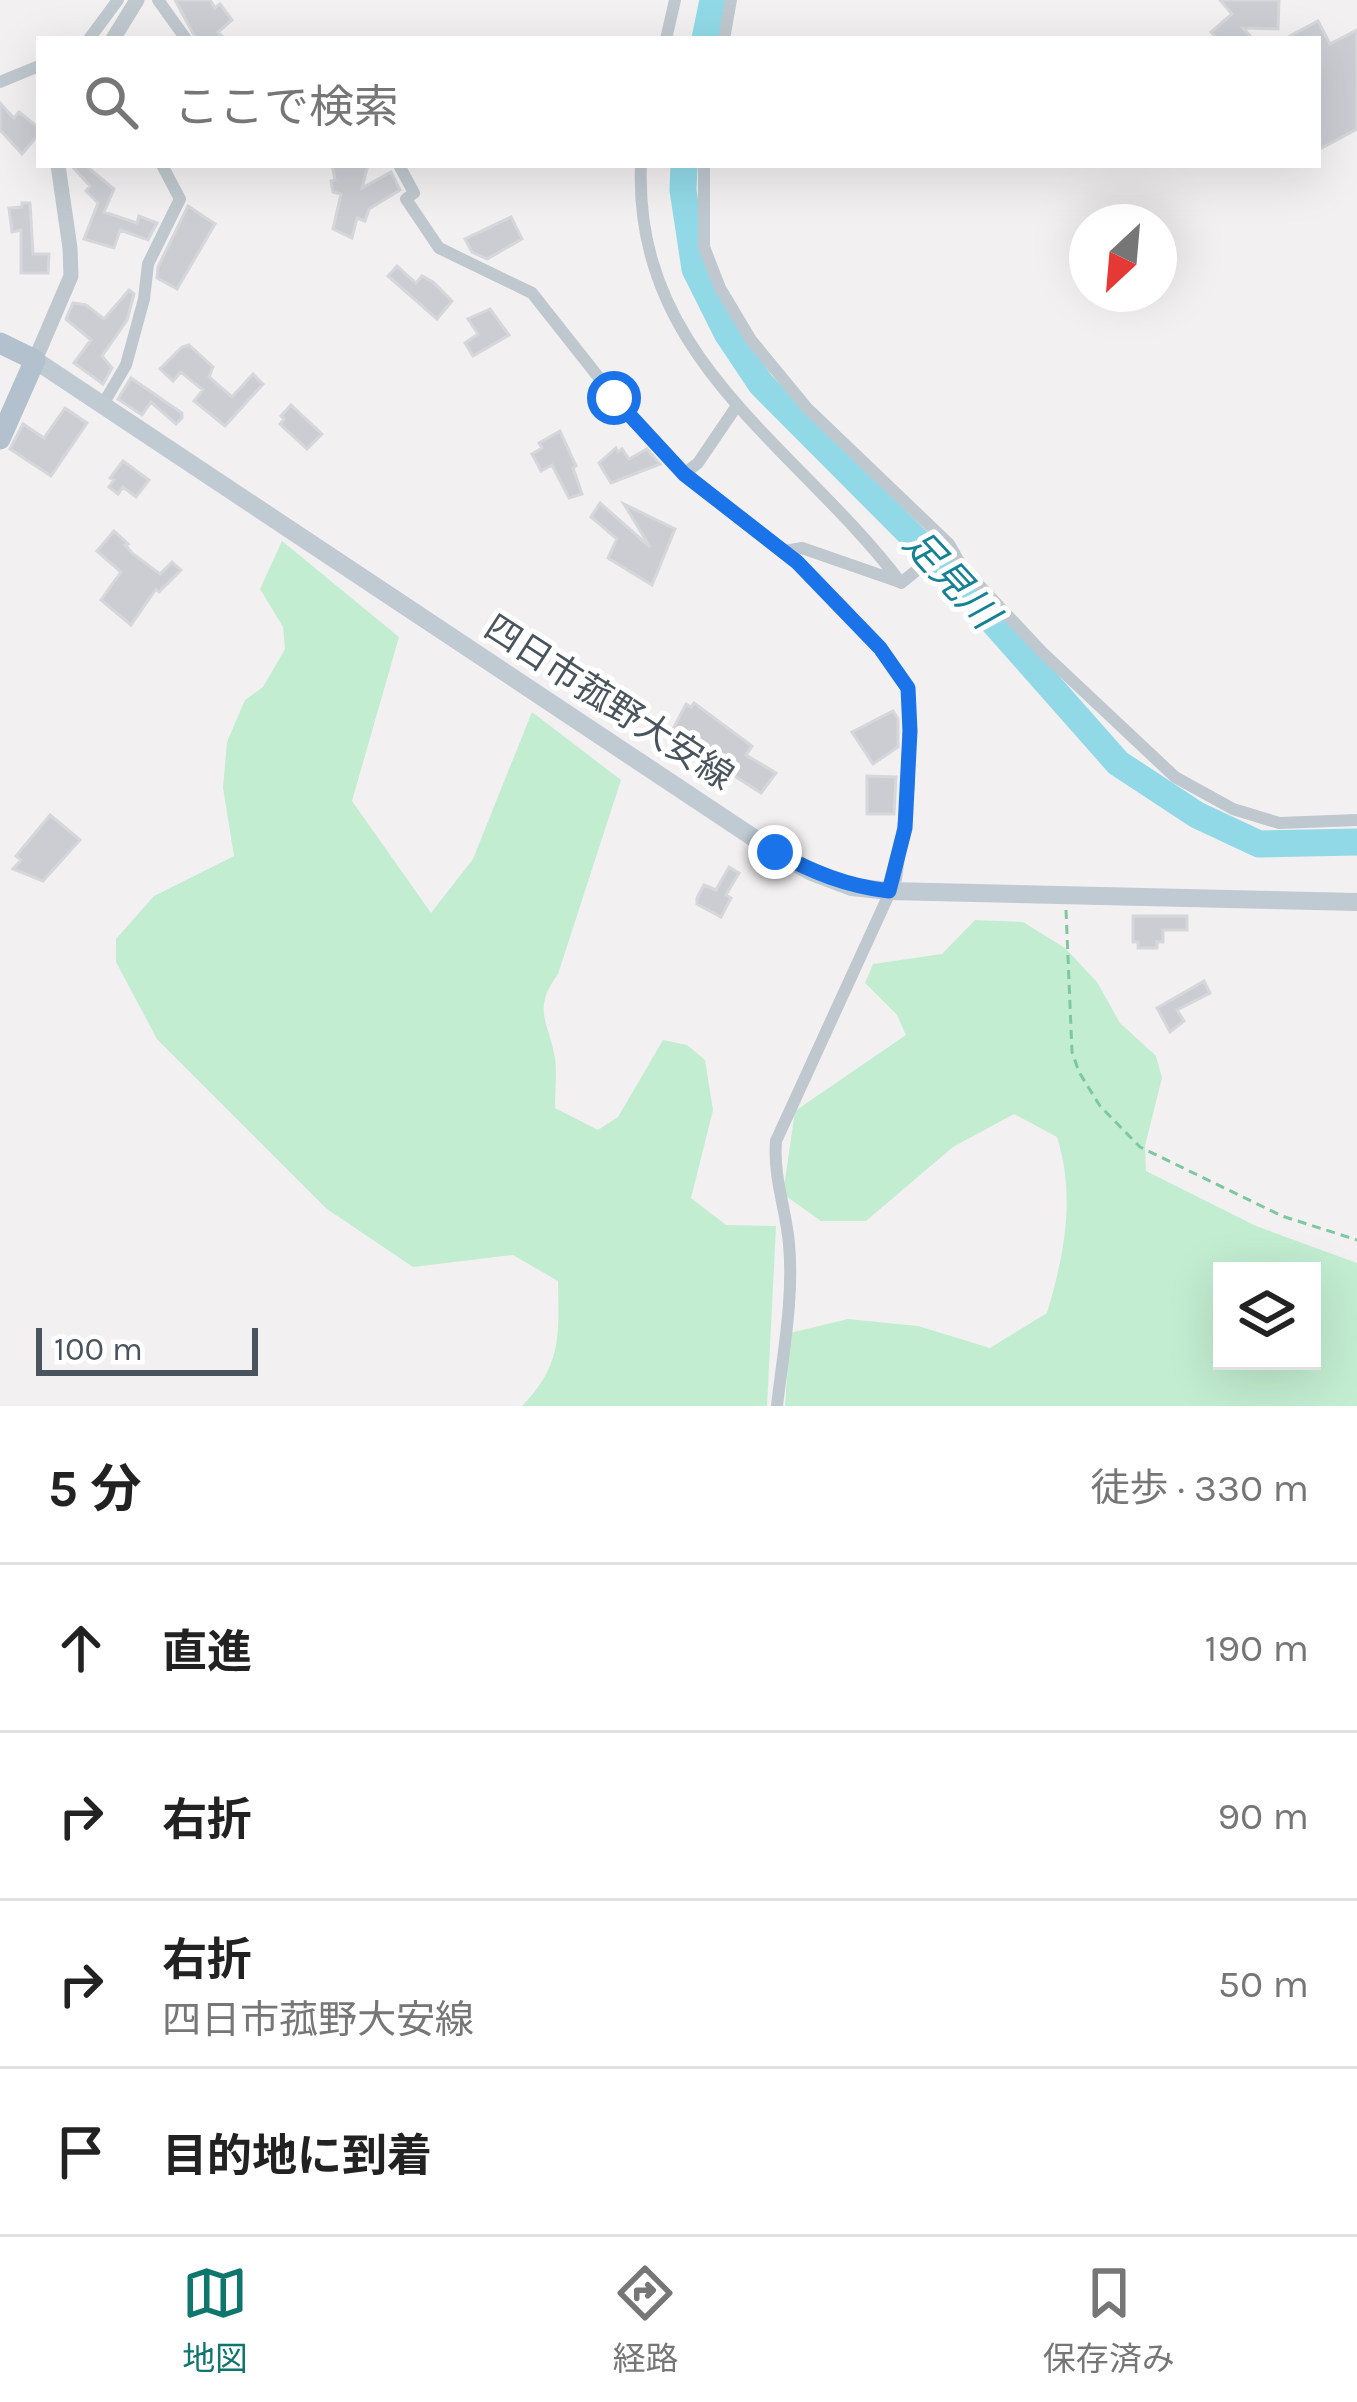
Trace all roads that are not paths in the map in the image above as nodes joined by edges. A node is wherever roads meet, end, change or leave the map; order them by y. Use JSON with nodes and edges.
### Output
{"nodes":[{"id":1,"x":118,"y":0,"type":"edge"},
{"id":2,"x":137,"y":0,"type":"edge"},
{"id":3,"x":158,"y":0,"type":"edge"},
{"id":4,"x":675,"y":0,"type":"edge"},
{"id":5,"x":730,"y":0,"type":"edge"},
{"id":6,"x":91,"y":36,"type":"edge"},
{"id":7,"x":115,"y":36,"type":"edge"},
{"id":8,"x":184,"y":36,"type":"edge"},
{"id":9,"x":666,"y":36,"type":"edge"},
{"id":10,"x":724,"y":36,"type":"edge"},
{"id":11,"x":36,"y":67,"type":"edge"},
{"id":12,"x":0,"y":82,"type":"edge"},
{"id":13,"x":58,"y":168,"type":"edge"},
{"id":14,"x":164,"y":168,"type":"edge"},
{"id":15,"x":401,"y":168,"type":"edge"},
{"id":16,"x":641,"y":168,"type":"edge"},
{"id":17,"x":704,"y":168,"type":"edge"},
{"id":18,"x":0,"y":343,"type":"edge"},
{"id":19,"x":35,"y":360,"type":"junction"},
{"id":20,"x":102,"y":406,"type":"junction"},
{"id":21,"x":736,"y":407,"type":"junction"},
{"id":22,"x":0,"y":439,"type":"edge"},
{"id":23,"x":684,"y":474,"type":"junction"},
{"id":24,"x":949,"y":544,"type":"junction"},
{"id":25,"x":785,"y":551,"type":"junction"},
{"id":26,"x":901,"y":583,"type":"junction"},
{"id":27,"x":1357,"y":820,"type":"edge"},
{"id":28,"x":889,"y":891,"type":"junction"},
{"id":29,"x":1357,"y":902,"type":"edge"},
{"id":30,"x":777,"y":1406,"type":"edge"}],
"edges":[{"from":1,"to":6,"type":"street"},
{"from":2,"to":7,"type":"street"},
{"from":3,"to":8,"type":"street"},
{"from":4,"to":9,"type":"street"},
{"from":5,"to":10,"type":"street"},
{"from":11,"to":12,"type":"street"},
{"from":13,"to":19,"type":"street"},
{"from":14,"to":20,"type":"street"},
{"from":15,"to":23,"type":"street"},
{"from":16,"to":21,"type":"street"},
{"from":17,"to":24,"type":"street"},
{"from":18,"to":19,"type":"main road"},
{"from":19,"to":20,"type":"main road","name":"四日市菰野大安線"},
{"from":19,"to":22,"type":"main road"},
{"from":20,"to":28,"type":"main road","name":"四日市菰野大安線"},
{"from":21,"to":23,"type":"street"},
{"from":21,"to":26,"type":"street"},
{"from":23,"to":25,"type":"street"},
{"from":24,"to":26,"type":"street"},
{"from":24,"to":27,"type":"street"},
{"from":25,"to":26,"type":"street"},
{"from":25,"to":28,"type":"street"},
{"from":28,"to":29,"type":"main road","name":"四日市菰野大安線"},
{"from":28,"to":30,"type":"street"}]}
